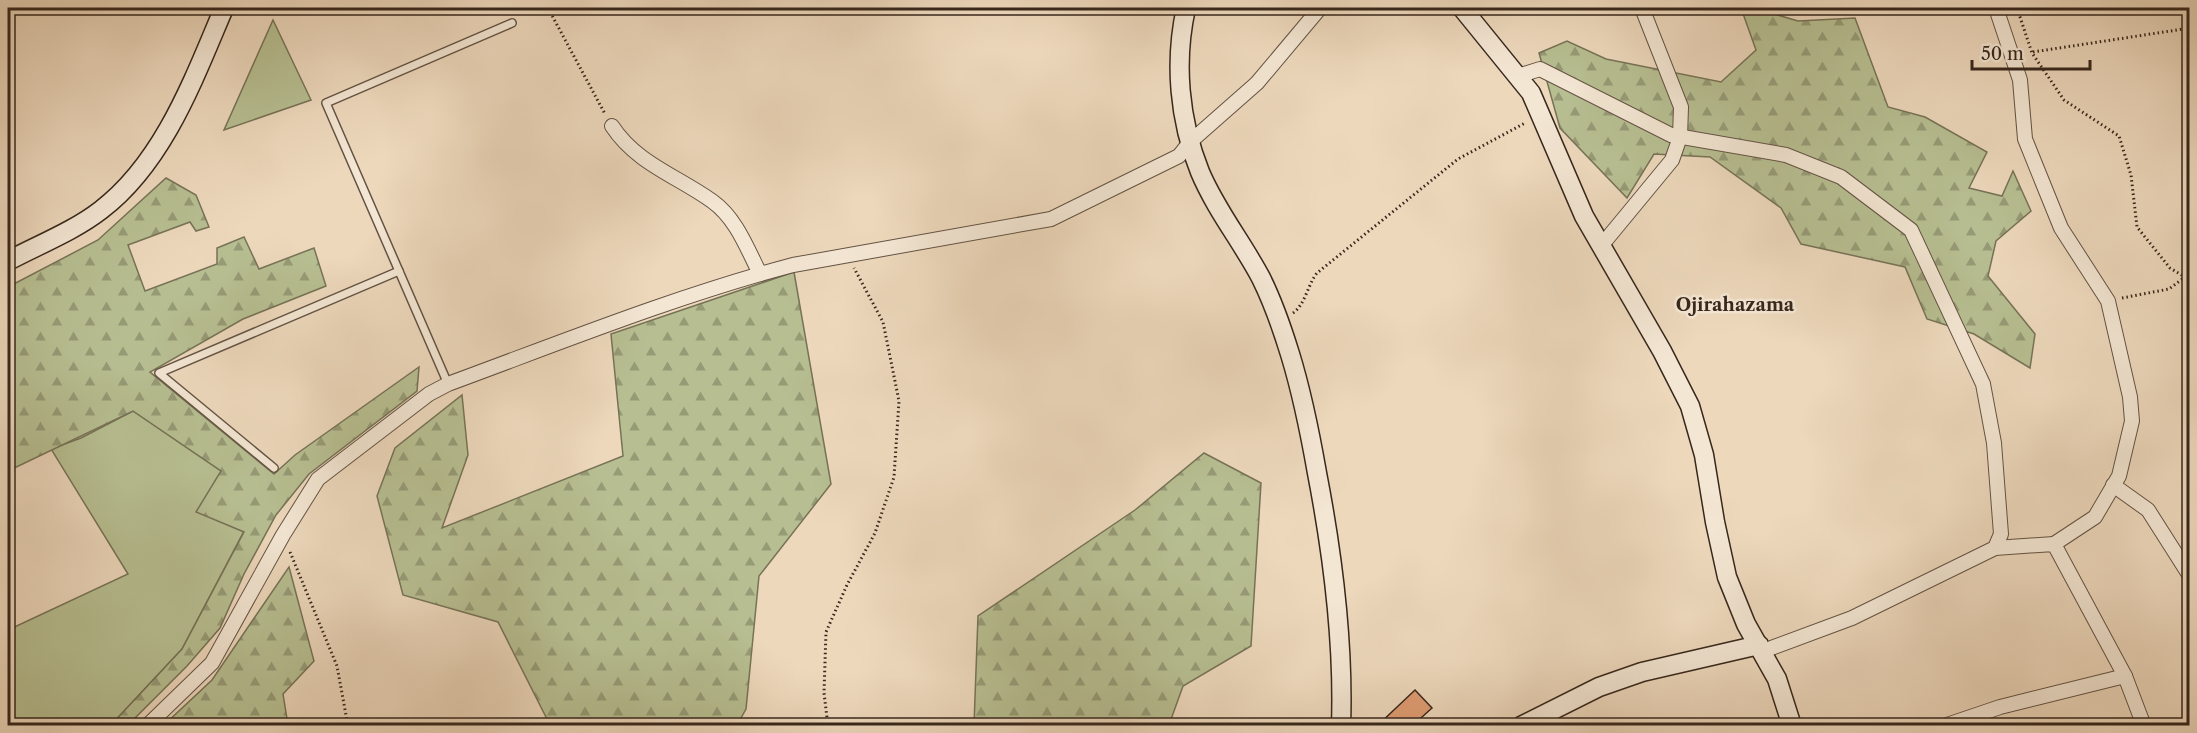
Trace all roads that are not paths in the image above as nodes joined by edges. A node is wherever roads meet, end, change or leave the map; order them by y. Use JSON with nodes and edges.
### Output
{"nodes":[{"id":1,"x":224,"y":8,"type":"edge"},
{"id":2,"x":1186,"y":8,"type":"edge"},
{"id":3,"x":1320,"y":8,"type":"edge"},
{"id":4,"x":1462,"y":8,"type":"edge"},
{"id":5,"x":1642,"y":8,"type":"edge"},
{"id":6,"x":1996,"y":8,"type":"edge"},
{"id":7,"x":512,"y":23,"type":"dead end"},
{"id":8,"x":1518,"y":76,"type":"junction"},
{"id":9,"x":612,"y":126,"type":"road end"},
{"id":10,"x":1680,"y":137,"type":"junction"},
{"id":11,"x":1190,"y":142,"type":"junction"},
{"id":12,"x":1601,"y":246,"type":"junction"},
{"id":13,"x":8,"y":261,"type":"edge"},
{"id":14,"x":399,"y":271,"type":"junction"},
{"id":15,"x":760,"y":274,"type":"junction"},
{"id":16,"x":448,"y":384,"type":"junction"},
{"id":17,"x":274,"y":468,"type":"dead end"},
{"id":18,"x":2113,"y":485,"type":"junction"},
{"id":19,"x":2054,"y":544,"type":"junction"},
{"id":20,"x":1995,"y":548,"type":"junction"},
{"id":21,"x":2190,"y":576,"type":"edge"},
{"id":22,"x":1761,"y":648,"type":"junction"},
{"id":23,"x":2125,"y":676,"type":"junction"},
{"id":24,"x":147,"y":726,"type":"edge"},
{"id":25,"x":1341,"y":726,"type":"edge"},
{"id":26,"x":1521,"y":726,"type":"edge"},
{"id":27,"x":1792,"y":726,"type":"edge"},
{"id":28,"x":1944,"y":726,"type":"edge"},
{"id":29,"x":2144,"y":726,"type":"edge"}],
"edges":[{"from":1,"to":13,"type":"street"},
{"from":2,"to":11,"type":"street"},
{"from":3,"to":11,"type":"street"},
{"from":4,"to":8,"type":"street"},
{"from":5,"to":10,"type":"street"},
{"from":6,"to":18,"type":"street"},
{"from":7,"to":14,"type":"lane"},
{"from":8,"to":10,"type":"street"},
{"from":8,"to":12,"type":"street"},
{"from":9,"to":15,"type":"street"},
{"from":10,"to":12,"type":"street"},
{"from":10,"to":20,"type":"street"},
{"from":11,"to":15,"type":"street"},
{"from":11,"to":25,"type":"street"},
{"from":12,"to":22,"type":"street"},
{"from":14,"to":16,"type":"lane"},
{"from":14,"to":17,"type":"lane"},
{"from":15,"to":16,"type":"street"},
{"from":16,"to":24,"type":"street"},
{"from":18,"to":19,"type":"street"},
{"from":18,"to":21,"type":"street"},
{"from":19,"to":20,"type":"street"},
{"from":19,"to":23,"type":"street"},
{"from":20,"to":22,"type":"street"},
{"from":22,"to":26,"type":"street"},
{"from":22,"to":27,"type":"street"},
{"from":23,"to":28,"type":"street"},
{"from":23,"to":29,"type":"street"}]}
